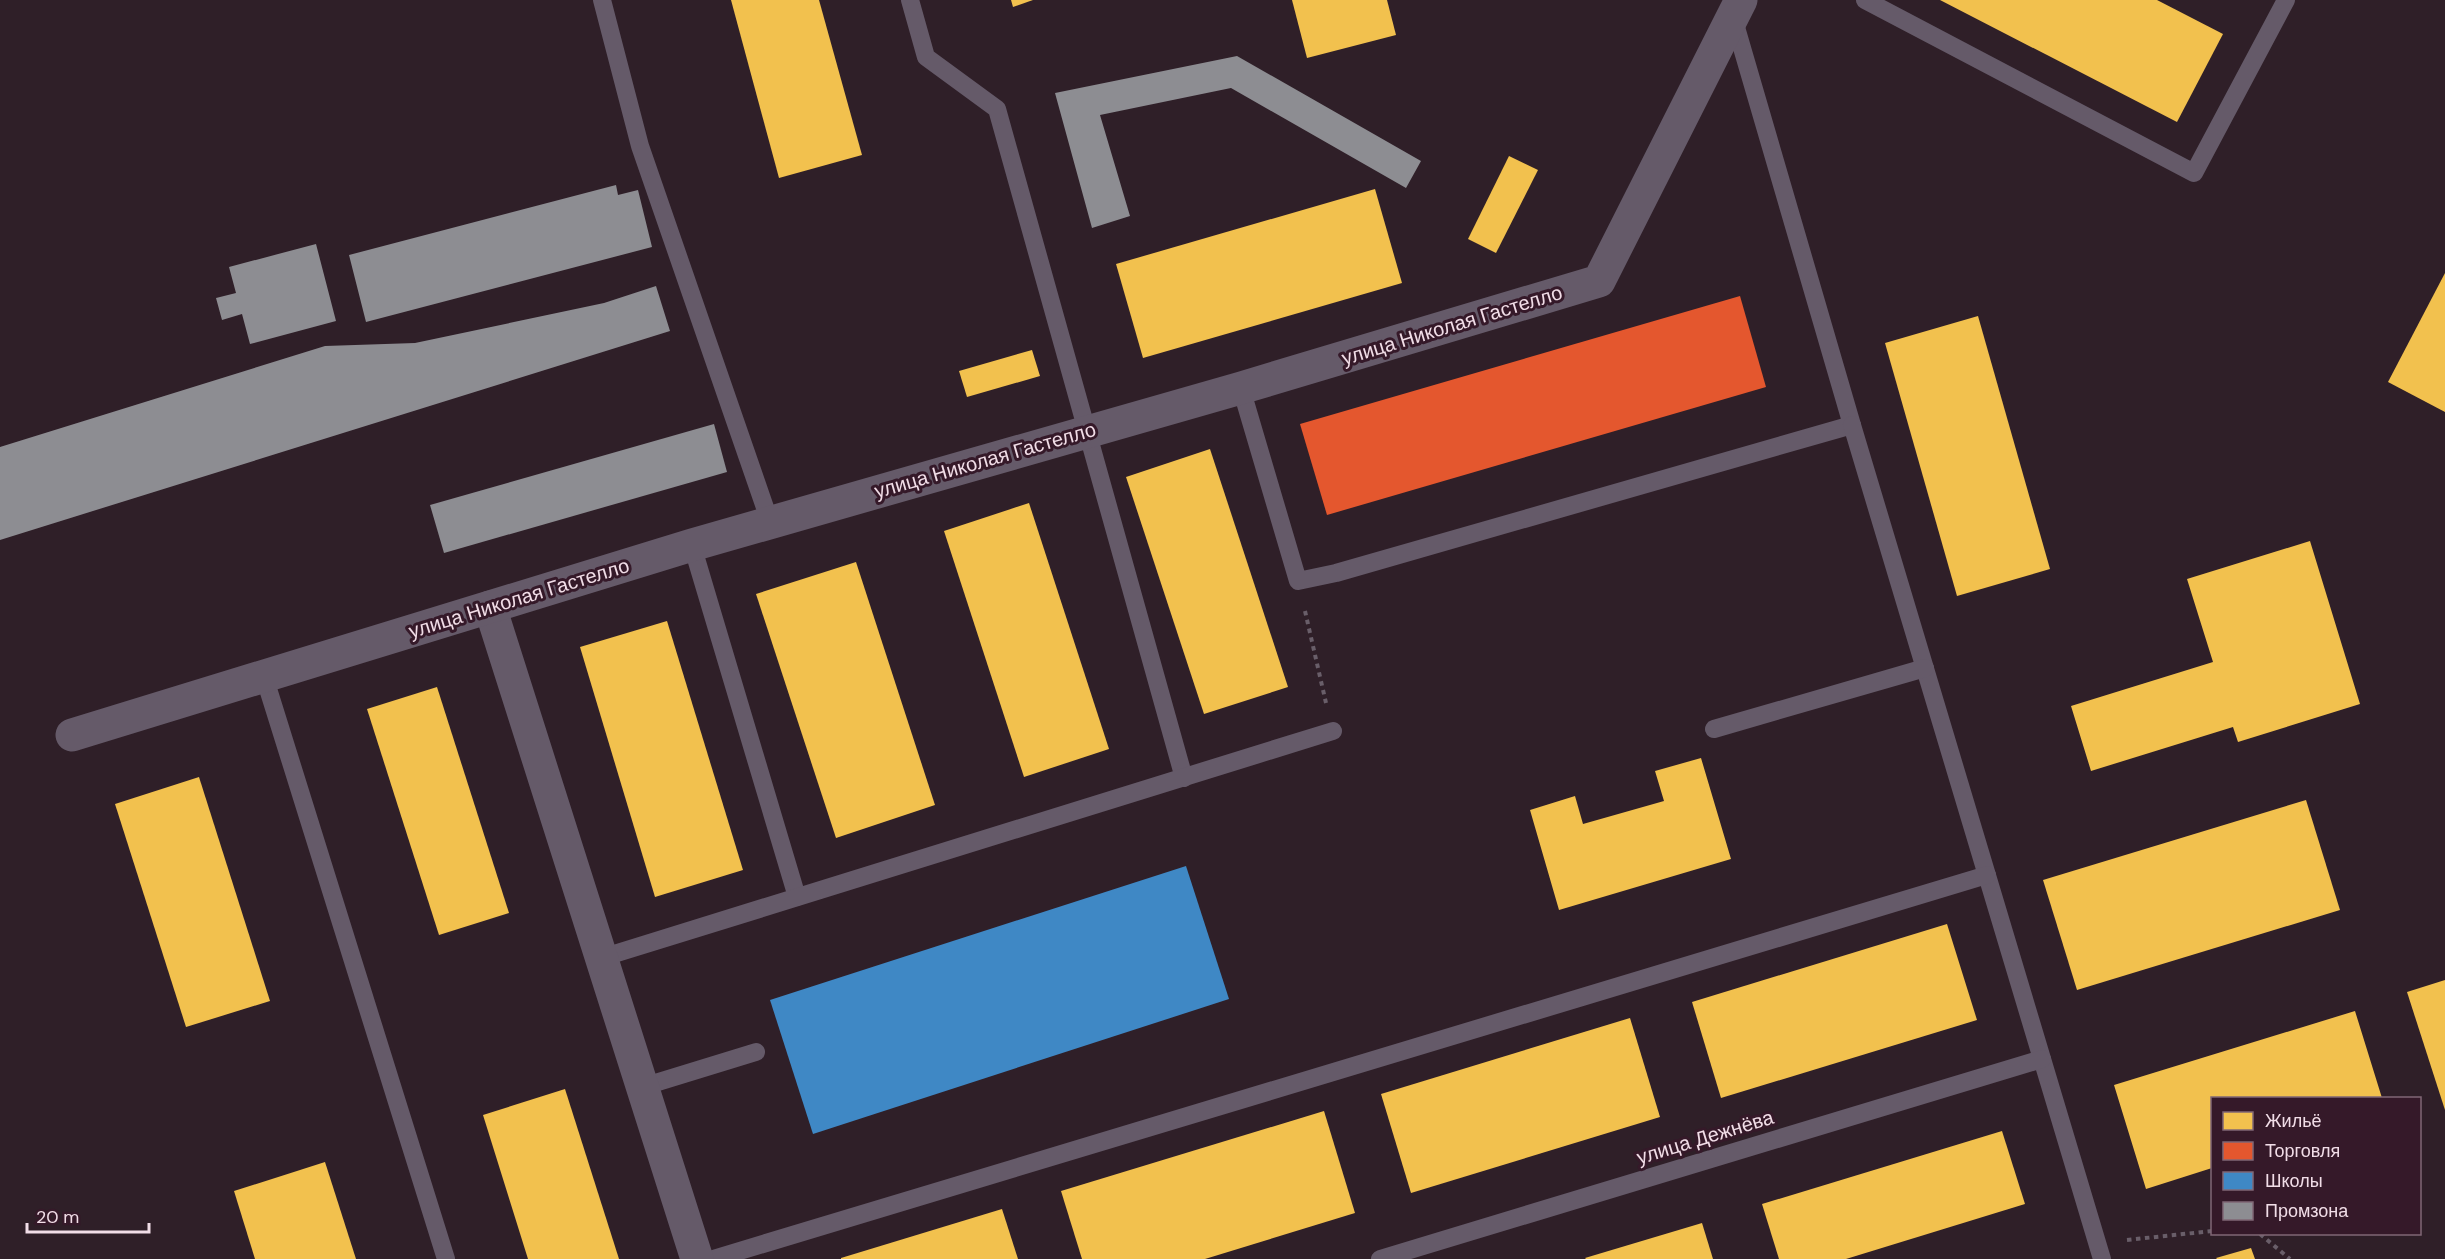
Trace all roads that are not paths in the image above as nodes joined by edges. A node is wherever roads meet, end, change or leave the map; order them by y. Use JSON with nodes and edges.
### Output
{"nodes":[{"id":1,"x":602,"y":0,"type":"edge"},
{"id":2,"x":910,"y":0,"type":"edge"},
{"id":3,"x":1865,"y":0,"type":"edge"},
{"id":4,"x":2286,"y":0,"type":"edge"},
{"id":5,"x":1737,"y":8,"type":"edge"},
{"id":6,"x":1241,"y":388,"type":"junction"},
{"id":7,"x":1851,"y":425,"type":"junction"},
{"id":8,"x":1086,"y":431,"type":"junction"},
{"id":9,"x":770,"y":522,"type":"junction"},
{"id":10,"x":693,"y":545,"type":"junction"},
{"id":11,"x":490,"y":607,"type":"junction"},
{"id":12,"x":1925,"y":668,"type":"junction"},
{"id":13,"x":264,"y":676,"type":"junction"},
{"id":14,"x":1714,"y":729,"type":"dead end"},
{"id":15,"x":1333,"y":731,"type":"road end"},
{"id":16,"x":72,"y":735,"type":"dead end"},
{"id":17,"x":1184,"y":777,"type":"junction"},
{"id":18,"x":1987,"y":875,"type":"junction"},
{"id":19,"x":797,"y":897,"type":"junction"},
{"id":20,"x":601,"y":958,"type":"junction"},
{"id":21,"x":756,"y":1052,"type":"dead end"},
{"id":22,"x":2042,"y":1059,"type":"junction"},
{"id":23,"x":642,"y":1087,"type":"junction"},
{"id":24,"x":2100,"y":1251,"type":"edge"},
{"id":25,"x":446,"y":1259,"type":"edge"},
{"id":26,"x":697,"y":1259,"type":"edge"},
{"id":27,"x":713,"y":1259,"type":"edge"},
{"id":28,"x":1380,"y":1259,"type":"edge"}],
"edges":[{"from":1,"to":9,"type":"lane"},
{"from":2,"to":8,"type":"lane"},
{"from":3,"to":4,"type":"lane"},
{"from":5,"to":6,"type":"street","name":"улица Николая Гастелло"},
{"from":5,"to":7,"type":"lane"},
{"from":6,"to":7,"type":"lane"},
{"from":6,"to":8,"type":"street","name":"улица Николая Гастелло"},
{"from":7,"to":12,"type":"lane"},
{"from":8,"to":9,"type":"street","name":"улица Николая Гастелло"},
{"from":8,"to":17,"type":"lane"},
{"from":9,"to":10,"type":"street","name":"улица Николая Гастелло"},
{"from":10,"to":11,"type":"street","name":"улица Николая Гастелло"},
{"from":10,"to":19,"type":"lane"},
{"from":11,"to":13,"type":"street","name":"улица Николая Гастелло"},
{"from":11,"to":20,"type":"street"},
{"from":12,"to":14,"type":"lane"},
{"from":12,"to":18,"type":"lane"},
{"from":13,"to":16,"type":"street","name":"улица Николая Гастелло"},
{"from":13,"to":25,"type":"lane"},
{"from":15,"to":17,"type":"lane"},
{"from":17,"to":19,"type":"lane"},
{"from":18,"to":22,"type":"lane"},
{"from":18,"to":27,"type":"lane"},
{"from":19,"to":20,"type":"lane"},
{"from":20,"to":23,"type":"street"},
{"from":21,"to":23,"type":"lane"},
{"from":22,"to":24,"type":"lane"},
{"from":22,"to":28,"type":"lane","name":"улица Дежнёва"},
{"from":23,"to":26,"type":"street"}]}
